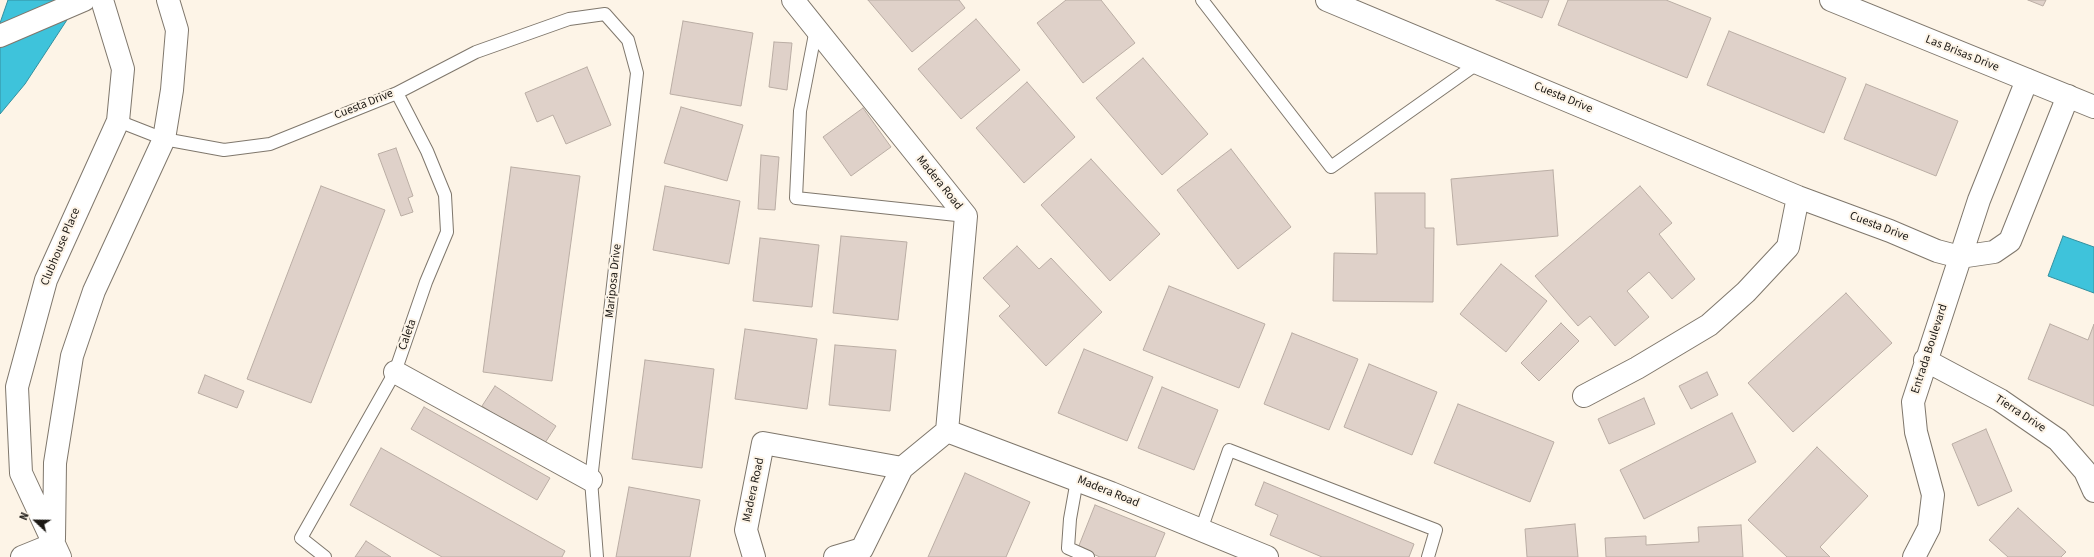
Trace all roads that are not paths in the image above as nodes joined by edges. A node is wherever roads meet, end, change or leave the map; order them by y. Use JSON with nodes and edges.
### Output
{"nodes":[{"id":1,"x":84,"y":0,"type":"edge"},
{"id":2,"x":102,"y":0,"type":"edge"},
{"id":3,"x":168,"y":0,"type":"edge"},
{"id":4,"x":793,"y":0,"type":"edge"},
{"id":5,"x":1202,"y":0,"type":"edge"},
{"id":6,"x":1327,"y":0,"type":"edge"},
{"id":7,"x":1831,"y":0,"type":"edge"},
{"id":8,"x":605,"y":14,"type":"joint"},
{"id":9,"x":816,"y":29,"type":"junction"},
{"id":10,"x":0,"y":36,"type":"edge"},
{"id":11,"x":1478,"y":63,"type":"junction"},
{"id":12,"x":2027,"y":80,"type":"junction"},
{"id":13,"x":397,"y":93,"type":"junction"},
{"id":14,"x":2068,"y":96,"type":"junction"},
{"id":15,"x":2094,"y":107,"type":"edge"},
{"id":16,"x":118,"y":121,"type":"junction"},
{"id":17,"x":164,"y":139,"type":"junction"},
{"id":18,"x":1798,"y":197,"type":"junction"},
{"id":19,"x":966,"y":216,"type":"junction"},
{"id":20,"x":1960,"y":257,"type":"junction"},
{"id":21,"x":1925,"y":360,"type":"junction"},
{"id":22,"x":395,"y":372,"type":"junction"},
{"id":23,"x":1584,"y":396,"type":"dead end"},
{"id":24,"x":947,"y":431,"type":"junction"},
{"id":25,"x":902,"y":468,"type":"junction"},
{"id":26,"x":591,"y":480,"type":"junction"},
{"id":27,"x":1076,"y":480,"type":"junction"},
{"id":28,"x":2094,"y":491,"type":"edge"},
{"id":29,"x":1201,"y":530,"type":"junction"},
{"id":30,"x":57,"y":550,"type":"edge"},
{"id":31,"x":1237,"y":551,"type":"edge"},
{"id":32,"x":22,"y":557,"type":"edge"},
{"id":33,"x":325,"y":557,"type":"edge"},
{"id":34,"x":597,"y":557,"type":"edge"},
{"id":35,"x":754,"y":557,"type":"edge"},
{"id":36,"x":835,"y":557,"type":"edge"},
{"id":37,"x":1088,"y":557,"type":"edge"},
{"id":38,"x":1267,"y":557,"type":"edge"},
{"id":39,"x":1428,"y":557,"type":"edge"},
{"id":40,"x":1914,"y":557,"type":"edge"}],
"edges":[{"from":1,"to":10,"type":"street"},
{"from":2,"to":16,"type":"street","name":"Clubhouse Place"},
{"from":3,"to":17,"type":"street"},
{"from":4,"to":9,"type":"street","name":"Madera Road"},
{"from":5,"to":11,"type":"lane"},
{"from":6,"to":11,"type":"street","name":"Cuesta Drive"},
{"from":7,"to":12,"type":"street","name":"Las Brisas Drive"},
{"from":8,"to":13,"type":"lane","name":"Cuesta Drive"},
{"from":8,"to":26,"type":"lane","name":"Mariposa Drive"},
{"from":9,"to":19,"type":"street","name":"Madera Road"},
{"from":9,"to":19,"type":"lane"},
{"from":11,"to":18,"type":"street","name":"Cuesta Drive"},
{"from":12,"to":14,"type":"street","name":"Las Brisas Drive"},
{"from":12,"to":20,"type":"street","name":"Entrada Boulevard"},
{"from":13,"to":17,"type":"lane","name":"Cuesta Drive"},
{"from":13,"to":22,"type":"lane","name":"Caleta"},
{"from":14,"to":15,"type":"street","name":"Las Brisas Drive"},
{"from":14,"to":20,"type":"street"},
{"from":16,"to":17,"type":"lane","name":"Cuesta Drive"},
{"from":16,"to":30,"type":"street","name":"Clubhouse Place"},
{"from":17,"to":30,"type":"street"},
{"from":18,"to":20,"type":"street","name":"Cuesta Drive"},
{"from":18,"to":23,"type":"street"},
{"from":19,"to":24,"type":"street","name":"Madera Road"},
{"from":20,"to":21,"type":"street","name":"Entrada Boulevard"},
{"from":21,"to":28,"type":"street","name":"Tierra Drive"},
{"from":21,"to":40,"type":"street","name":"Entrada Boulevard"},
{"from":22,"to":26,"type":"street"},
{"from":22,"to":33,"type":"lane","name":"Caleta"},
{"from":24,"to":25,"type":"street"},
{"from":24,"to":27,"type":"street","name":"Madera Road"},
{"from":25,"to":35,"type":"street","name":"Madera Road"},
{"from":25,"to":36,"type":"street"},
{"from":26,"to":34,"type":"lane","name":"Mariposa Drive"},
{"from":27,"to":29,"type":"street","name":"Madera Road"},
{"from":27,"to":37,"type":"lane"},
{"from":29,"to":31,"type":"street","name":"Madera Road"},
{"from":29,"to":39,"type":"lane"},
{"from":30,"to":32,"type":"street"},
{"from":31,"to":38,"type":"street","name":"Madera Road"}]}
